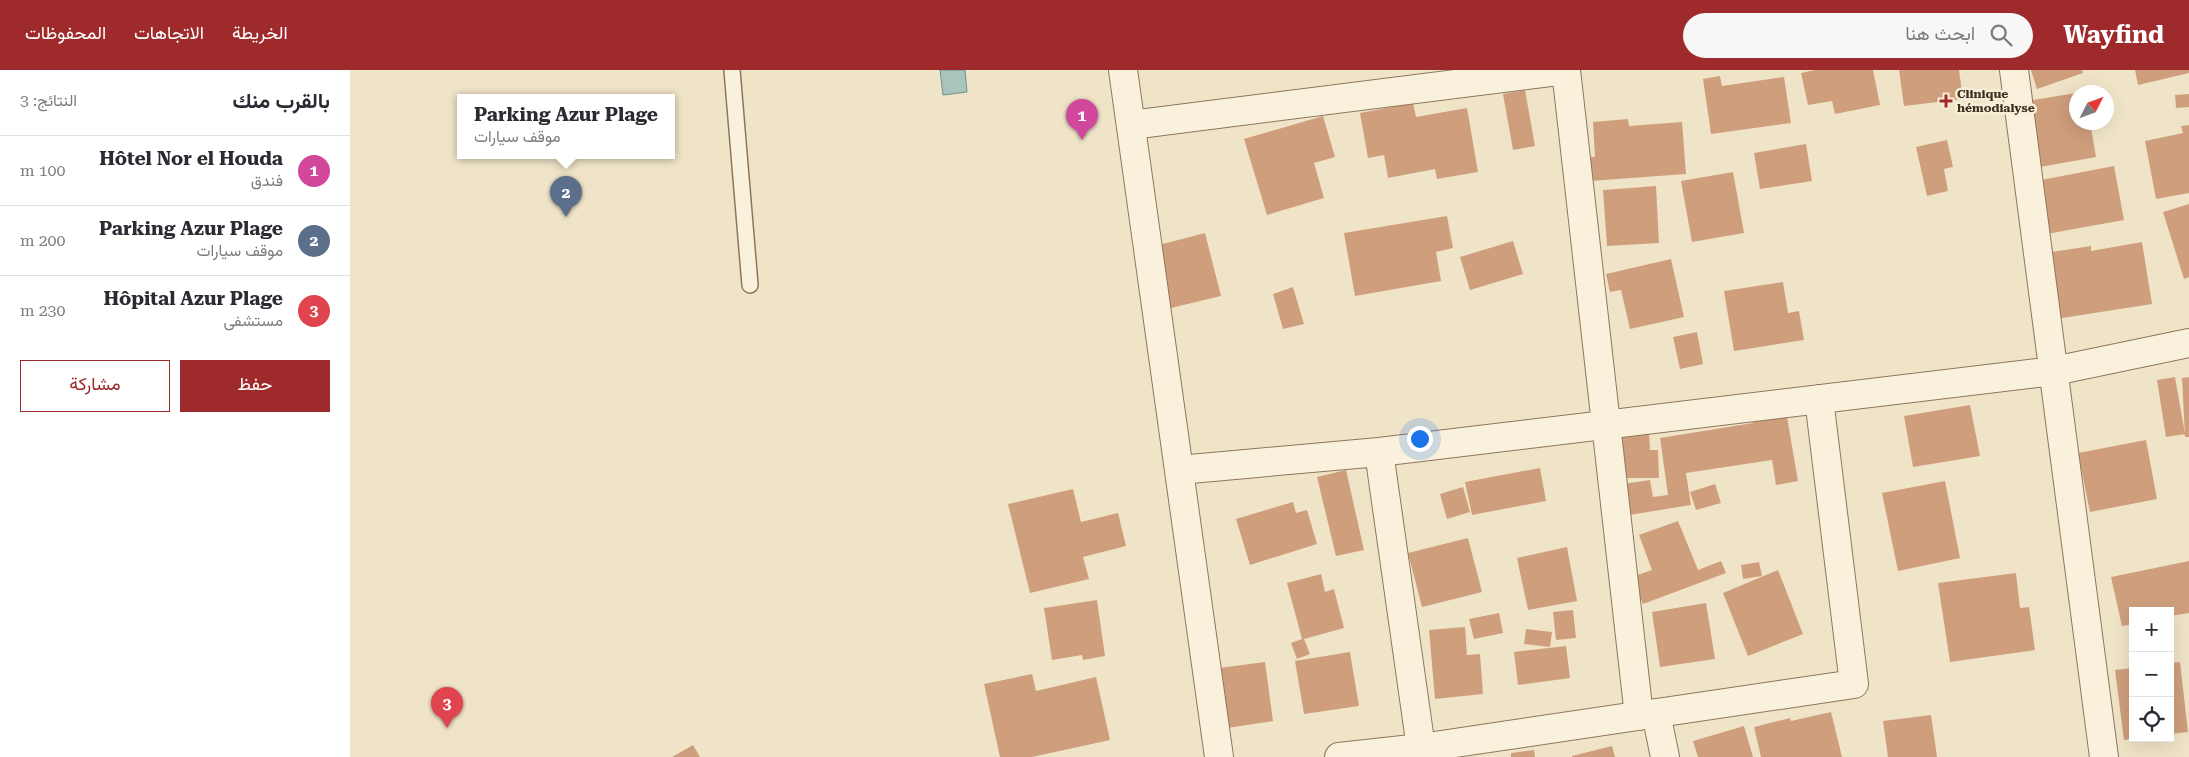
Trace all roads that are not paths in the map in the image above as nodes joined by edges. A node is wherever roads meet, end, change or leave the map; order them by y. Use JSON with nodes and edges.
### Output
{"nodes":[{"id":1,"x":732,"y":70,"type":"edge"},
{"id":2,"x":1123,"y":70,"type":"edge"},
{"id":3,"x":1566,"y":70,"type":"edge"},
{"id":4,"x":2014,"y":70,"type":"edge"},
{"id":5,"x":1131,"y":125,"type":"junction"},
{"id":6,"x":750,"y":285,"type":"dead end"},
{"id":7,"x":2189,"y":343,"type":"edge"},
{"id":8,"x":2054,"y":371,"type":"junction"},
{"id":9,"x":1818,"y":399,"type":"junction"},
{"id":10,"x":1606,"y":425,"type":"junction"},
{"id":11,"x":1379,"y":452,"type":"junction"},
{"id":12,"x":1179,"y":470,"type":"junction"},
{"id":13,"x":1648,"y":714,"type":"junction"},
{"id":14,"x":1421,"y":748,"type":"junction"},
{"id":15,"x":1219,"y":757,"type":"edge"},
{"id":16,"x":1339,"y":757,"type":"edge"},
{"id":17,"x":1665,"y":757,"type":"edge"},
{"id":18,"x":2104,"y":757,"type":"edge"}],
"edges":[{"from":1,"to":6,"type":"lane"},
{"from":2,"to":5,"type":"street"},
{"from":3,"to":5,"type":"street"},
{"from":3,"to":10,"type":"street"},
{"from":4,"to":8,"type":"street"},
{"from":5,"to":12,"type":"street"},
{"from":7,"to":8,"type":"street"},
{"from":8,"to":9,"type":"street"},
{"from":8,"to":18,"type":"street"},
{"from":9,"to":10,"type":"street"},
{"from":9,"to":13,"type":"street"},
{"from":10,"to":11,"type":"street"},
{"from":10,"to":13,"type":"street"},
{"from":11,"to":12,"type":"street"},
{"from":11,"to":14,"type":"street"},
{"from":12,"to":15,"type":"street"},
{"from":13,"to":14,"type":"street"},
{"from":13,"to":17,"type":"street"},
{"from":14,"to":16,"type":"street"}]}
